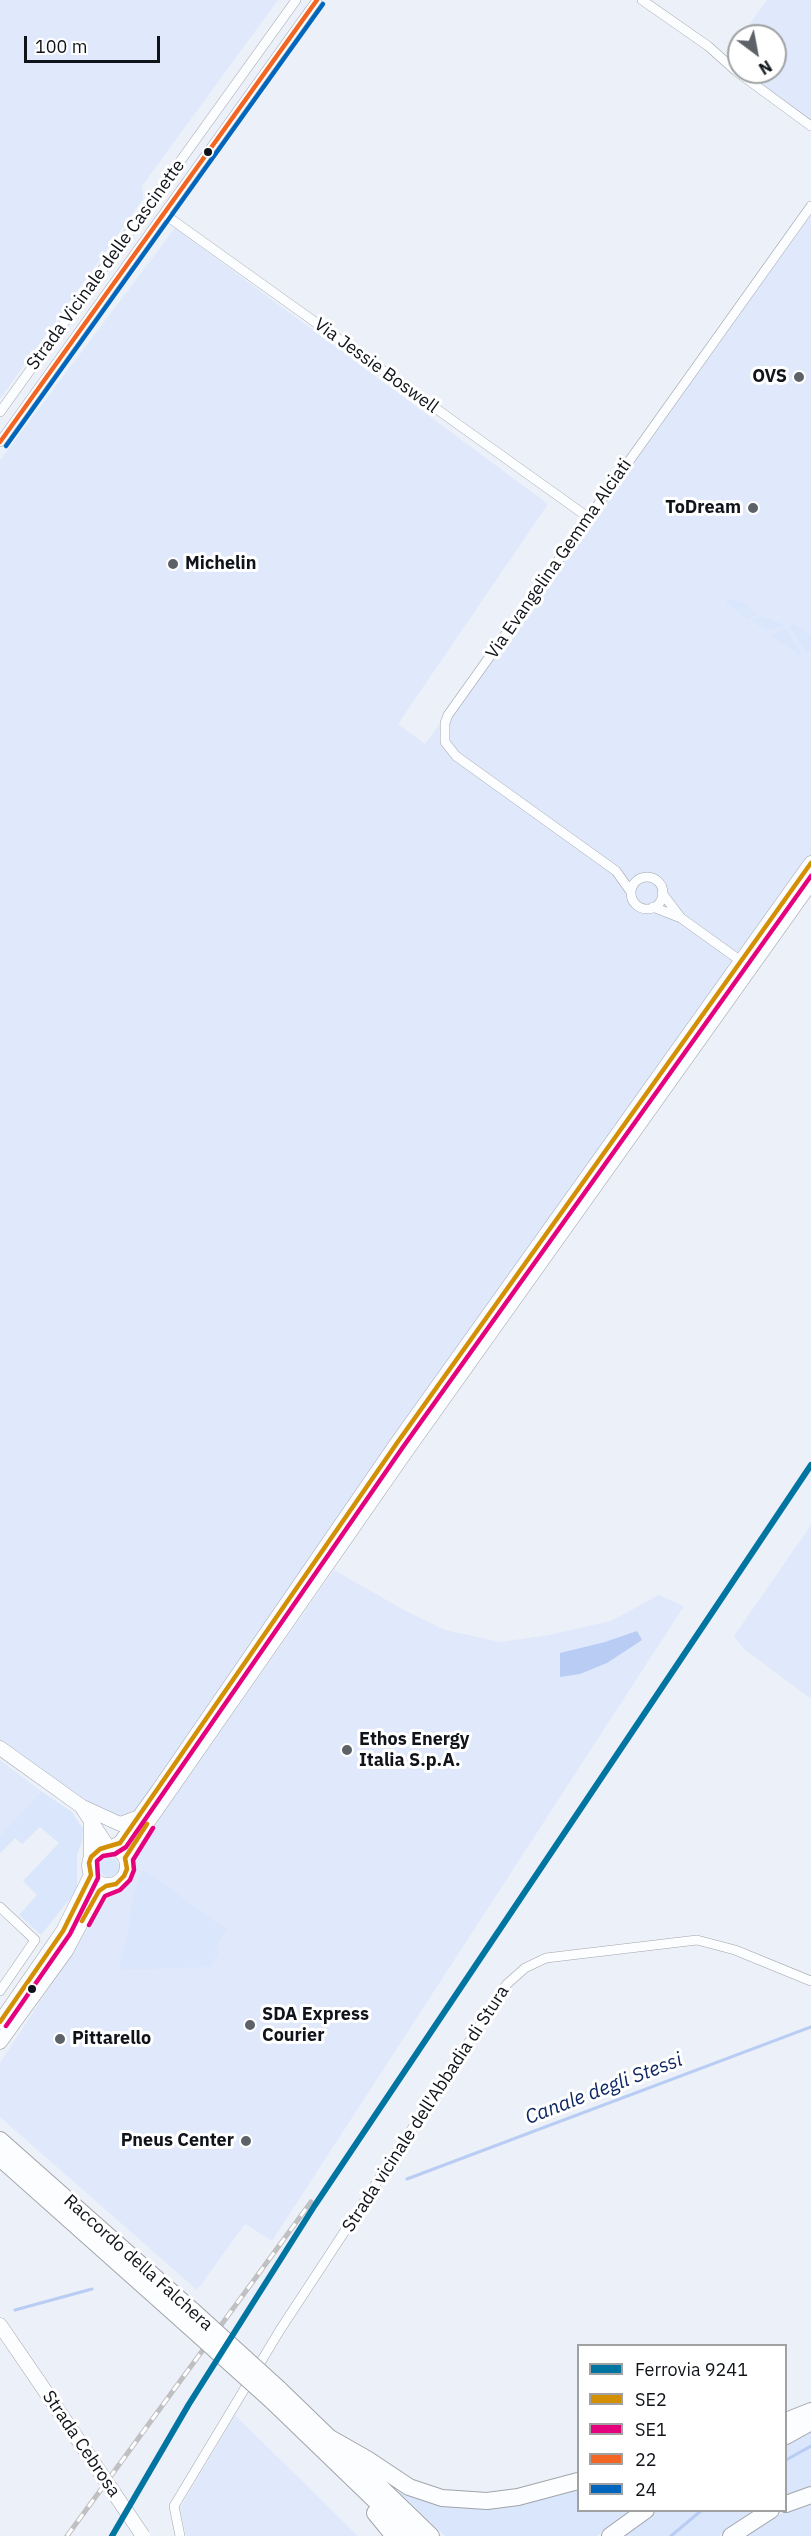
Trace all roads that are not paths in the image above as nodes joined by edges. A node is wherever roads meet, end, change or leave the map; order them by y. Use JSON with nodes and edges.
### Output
{"nodes":[{"id":1,"x":296,"y":0,"type":"edge"},
{"id":2,"x":317,"y":0,"type":"edge"},
{"id":3,"x":642,"y":0,"type":"edge"},
{"id":4,"x":207,"y":124,"type":"junction"},
{"id":5,"x":811,"y":126,"type":"edge"},
{"id":6,"x":221,"y":134,"type":"junction"},
{"id":7,"x":811,"y":206,"type":"edge"},
{"id":8,"x":164,"y":214,"type":"junction"},
{"id":9,"x":0,"y":412,"type":"edge"},
{"id":10,"x":0,"y":442,"type":"edge"},
{"id":11,"x":589,"y":518,"type":"junction"},
{"id":12,"x":811,"y":863,"type":"edge"},
{"id":13,"x":616,"y":871,"type":"junction"},
{"id":14,"x":640,"y":878,"type":"junction"},
{"id":15,"x":811,"y":883,"type":"edge"},
{"id":16,"x":631,"y":892,"type":"junction"},
{"id":17,"x":663,"y":893,"type":"junction"},
{"id":18,"x":653,"y":907,"type":"junction"},
{"id":19,"x":681,"y":918,"type":"junction"},
{"id":20,"x":746,"y":965,"type":"junction"},
{"id":21,"x":0,"y":1748,"type":"edge"},
{"id":22,"x":81,"y":1806,"type":"junction"},
{"id":23,"x":139,"y":1817,"type":"junction"},
{"id":24,"x":91,"y":1820,"type":"junction"},
{"id":25,"x":110,"y":1847,"type":"junction"},
{"id":26,"x":91,"y":1857,"type":"junction"},
{"id":27,"x":125,"y":1858,"type":"junction"},
{"id":28,"x":91,"y":1875,"type":"junction"},
{"id":29,"x":106,"y":1886,"type":"junction"},
{"id":30,"x":0,"y":1907,"type":"edge"},
{"id":31,"x":811,"y":1982,"type":"edge"},
{"id":32,"x":0,"y":1991,"type":"edge"},
{"id":33,"x":0,"y":2022,"type":"edge"},
{"id":34,"x":0,"y":2042,"type":"edge"},
{"id":35,"x":0,"y":2140,"type":"edge"},
{"id":36,"x":0,"y":2158,"type":"edge"},
{"id":37,"x":168,"y":2298,"type":"junction"},
{"id":38,"x":0,"y":2325,"type":"edge"},
{"id":39,"x":275,"y":2395,"type":"junction"},
{"id":40,"x":811,"y":2411,"type":"edge"},
{"id":41,"x":293,"y":2421,"type":"junction"},
{"id":42,"x":787,"y":2421,"type":"edge"},
{"id":43,"x":811,"y":2422,"type":"edge"},
{"id":44,"x":787,"y":2435,"type":"edge"},
{"id":45,"x":330,"y":2438,"type":"junction"},
{"id":46,"x":577,"y":2482,"type":"edge"},
{"id":47,"x":811,"y":2495,"type":"edge"},
{"id":48,"x":787,"y":2504,"type":"edge"},
{"id":49,"x":645,"y":2512,"type":"edge"},
{"id":50,"x":769,"y":2512,"type":"edge"},
{"id":51,"x":143,"y":2536,"type":"edge"},
{"id":52,"x":180,"y":2536,"type":"edge"},
{"id":53,"x":394,"y":2536,"type":"edge"},
{"id":54,"x":412,"y":2536,"type":"edge"},
{"id":55,"x":431,"y":2536,"type":"edge"},
{"id":56,"x":610,"y":2536,"type":"edge"},
{"id":57,"x":731,"y":2536,"type":"edge"}],
"edges":[{"from":1,"to":4,"type":"street","name":"Strada Vicinale delle Cascinette"},
{"from":2,"to":6,"type":"street","name":"Strada Vicinale delle Cascinette"},
{"from":3,"to":5,"type":"street"},
{"from":4,"to":6,"type":"street"},
{"from":4,"to":9,"type":"street","name":"Strada Vicinale delle Cascinette"},
{"from":6,"to":8,"type":"street","name":"Strada Vicinale delle Cascinette"},
{"from":7,"to":11,"type":"street","name":"Via Evangelina Gemma Alciati"},
{"from":8,"to":10,"type":"street","name":"Strada Vicinale delle Cascinette"},
{"from":8,"to":11,"type":"street","name":"Via Jessie Boswell"},
{"from":11,"to":13,"type":"street","name":"Via Evangelina Gemma Alciati"},
{"from":12,"to":20,"type":"main road"},
{"from":13,"to":14,"type":"street","name":"Via Evangelina Gemma Alciati"},
{"from":13,"to":16,"type":"street","name":"Via Evangelina Gemma Alciati"},
{"from":14,"to":16,"type":"street"},
{"from":14,"to":17,"type":"street"},
{"from":15,"to":20,"type":"main road"},
{"from":16,"to":18,"type":"street"},
{"from":17,"to":18,"type":"street"},
{"from":17,"to":19,"type":"street"},
{"from":18,"to":19,"type":"street"},
{"from":19,"to":20,"type":"street"},
{"from":20,"to":23,"type":"main road"},
{"from":20,"to":27,"type":"main road"},
{"from":21,"to":22,"type":"main road"},
{"from":22,"to":23,"type":"main road"},
{"from":22,"to":24,"type":"main road"},
{"from":23,"to":25,"type":"main road"},
{"from":24,"to":25,"type":"main road"},
{"from":24,"to":26,"type":"main road"},
{"from":25,"to":26,"type":"main road"},
{"from":25,"to":27,"type":"main road"},
{"from":26,"to":28,"type":"main road"},
{"from":27,"to":29,"type":"main road"},
{"from":28,"to":29,"type":"main road"},
{"from":28,"to":33,"type":"main road"},
{"from":29,"to":34,"type":"main road"},
{"from":30,"to":32,"type":"street"},
{"from":31,"to":52,"type":"street","name":"Strada vicinale dell'Abbadia di Stura"},
{"from":35,"to":37,"type":"highway","name":"Raccordo della Falchera"},
{"from":36,"to":37,"type":"highway","name":"Raccordo della Falchera"},
{"from":37,"to":39,"type":"highway","name":"Raccordo della Falchera","bridge":true},
{"from":38,"to":51,"type":"main road","name":"Strada Cebrosa","bridge":true},
{"from":39,"to":41,"type":"highway","name":"Raccordo della Falchera"},
{"from":39,"to":45,"type":"highway","name":"Raccordo della Falchera"},
{"from":40,"to":42,"type":"highway"},
{"from":41,"to":53,"type":"highway"},
{"from":41,"to":54,"type":"highway","name":"Raccordo della Falchera"},
{"from":43,"to":44,"type":"highway"},
{"from":45,"to":46,"type":"highway"},
{"from":45,"to":55,"type":"highway","name":"Raccordo della Falchera"},
{"from":47,"to":48,"type":"highway"},
{"from":49,"to":56,"type":"highway"},
{"from":50,"to":57,"type":"highway"}]}
